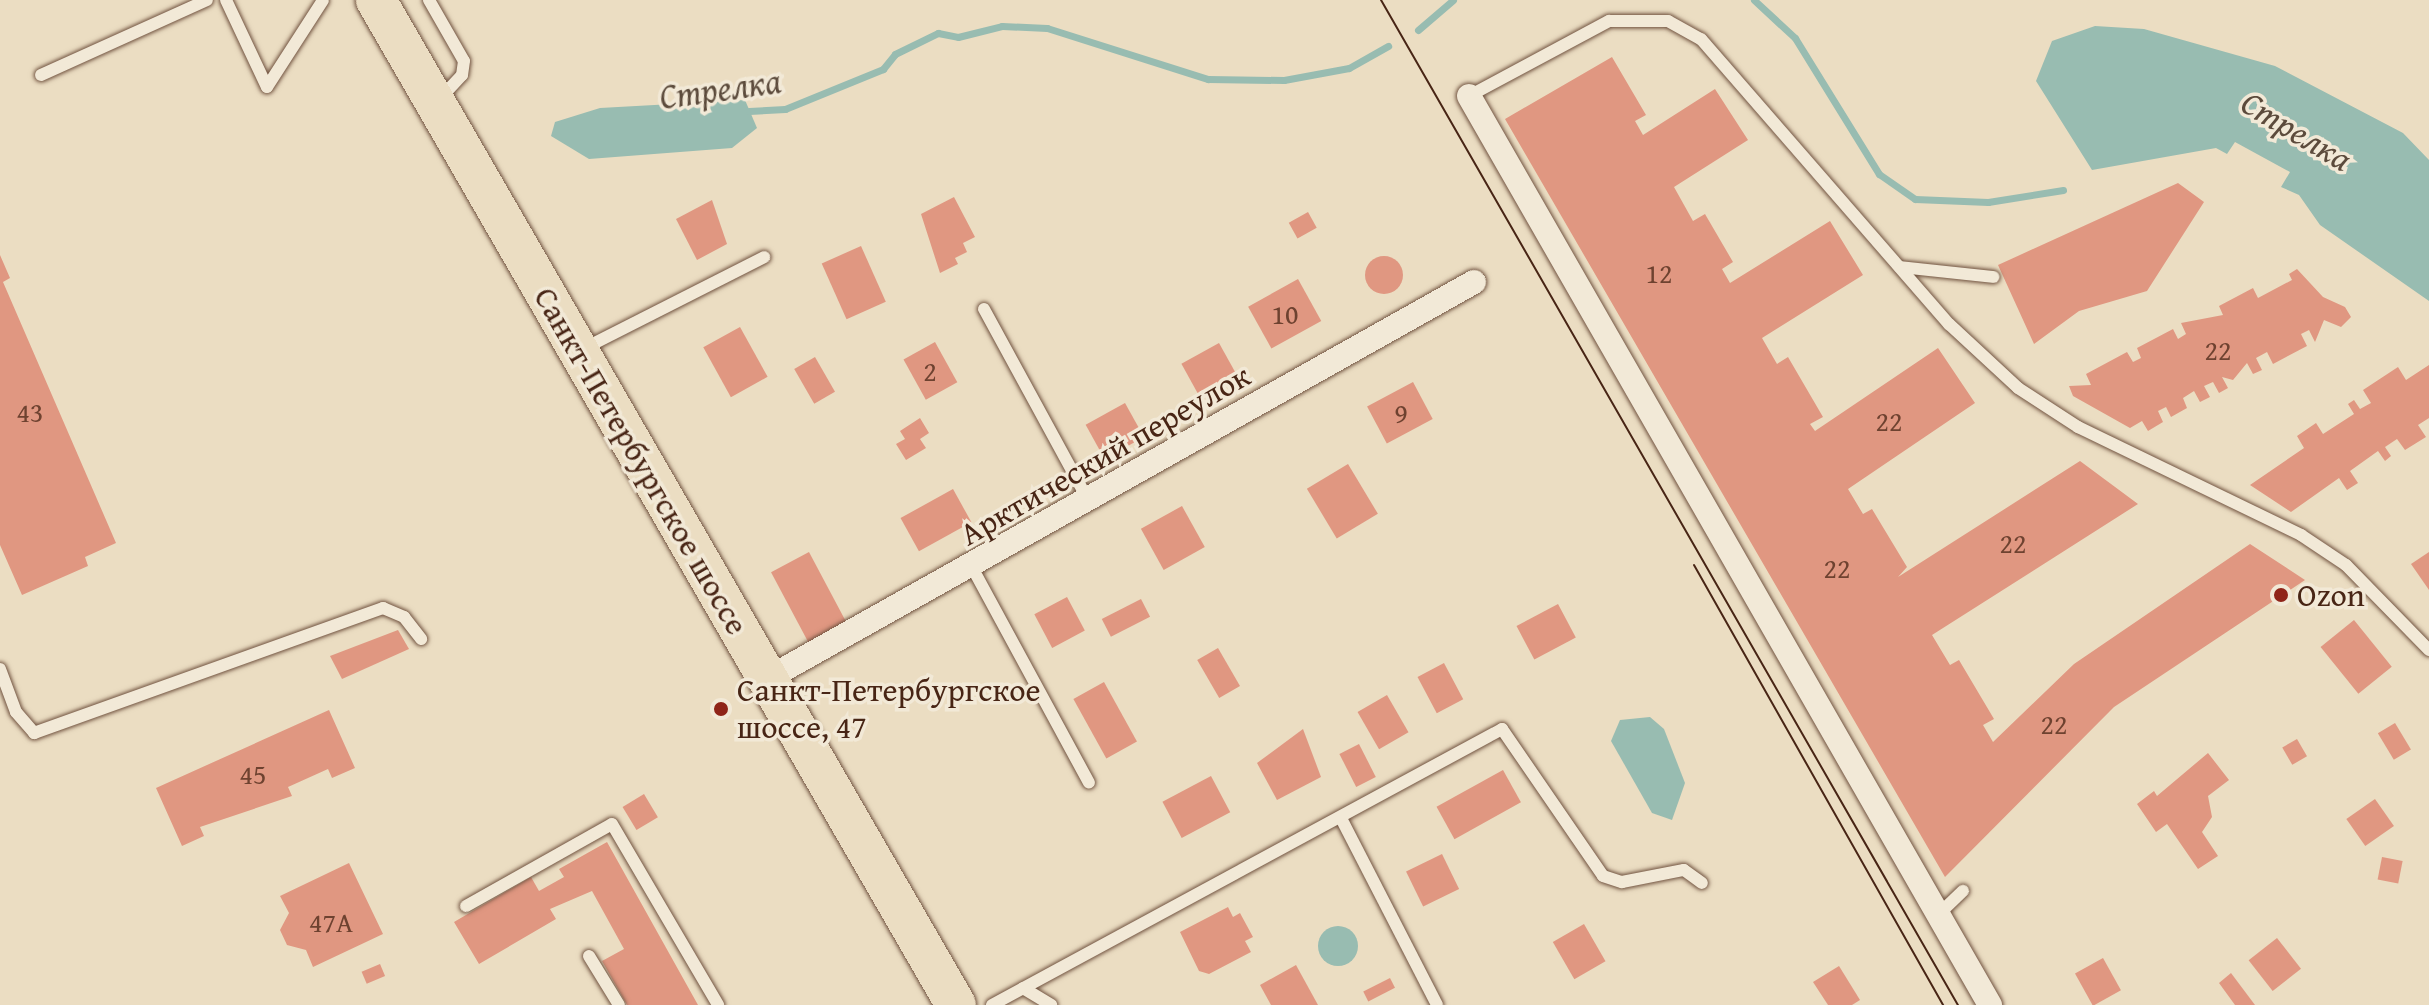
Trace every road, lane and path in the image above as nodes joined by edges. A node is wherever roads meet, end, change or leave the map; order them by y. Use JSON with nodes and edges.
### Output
{"nodes":[{"id":1,"x":207,"y":0,"type":"edge"},
{"id":2,"x":226,"y":0,"type":"edge"},
{"id":3,"x":323,"y":0,"type":"edge"},
{"id":4,"x":346,"y":0,"type":"edge"},
{"id":5,"x":376,"y":0,"type":"edge"},
{"id":6,"x":429,"y":0,"type":"edge"},
{"id":7,"x":41,"y":75,"type":"dead end"},
{"id":8,"x":1469,"y":96,"type":"joint"},
{"id":9,"x":435,"y":104,"type":"junction"},
{"id":10,"x":764,"y":257,"type":"dead end"},
{"id":11,"x":1900,"y":267,"type":"junction"},
{"id":12,"x":1993,"y":277,"type":"dead end"},
{"id":13,"x":1474,"y":282,"type":"dead end"},
{"id":14,"x":984,"y":309,"type":"dead end"},
{"id":15,"x":579,"y":352,"type":"junction"},
{"id":16,"x":1089,"y":503,"type":"junction"},
{"id":17,"x":973,"y":569,"type":"junction"},
{"id":18,"x":421,"y":639,"type":"dead end"},
{"id":19,"x":2429,"y":650,"type":"edge"},
{"id":20,"x":0,"y":669,"type":"edge"},
{"id":21,"x":765,"y":680,"type":"junction"},
{"id":22,"x":1089,"y":783,"type":"dead end"},
{"id":23,"x":1342,"y":820,"type":"junction"},
{"id":24,"x":1702,"y":883,"type":"dead end"},
{"id":25,"x":1963,"y":891,"type":"dead end"},
{"id":26,"x":466,"y":906,"type":"dead end"},
{"id":27,"x":1940,"y":913,"type":"junction"},
{"id":28,"x":589,"y":956,"type":"dead end"},
{"id":29,"x":1023,"y":988,"type":"junction"},
{"id":30,"x":619,"y":1005,"type":"edge"},
{"id":31,"x":718,"y":1005,"type":"edge"},
{"id":32,"x":926,"y":1005,"type":"edge"},
{"id":33,"x":956,"y":1005,"type":"edge"},
{"id":34,"x":992,"y":1005,"type":"edge"},
{"id":35,"x":1051,"y":1005,"type":"edge"},
{"id":36,"x":1437,"y":1005,"type":"edge"},
{"id":37,"x":1990,"y":1005,"type":"edge"}],
"edges":[{"from":1,"to":7,"type":"lane"},
{"from":2,"to":3,"type":"lane"},
{"from":4,"to":32,"type":"main road","name":"Санкт-Петербургское шоссе"},
{"from":5,"to":9,"type":"main road","name":"Санкт-Петербургское шоссе"},
{"from":6,"to":9,"type":"lane"},
{"from":8,"to":11,"type":"lane"},
{"from":8,"to":27,"type":"street"},
{"from":9,"to":15,"type":"main road","name":"Санкт-Петербургское шоссе"},
{"from":10,"to":15,"type":"lane"},
{"from":11,"to":12,"type":"lane"},
{"from":11,"to":19,"type":"lane"},
{"from":13,"to":16,"type":"street","name":"Арктический переулок"},
{"from":14,"to":16,"type":"lane"},
{"from":15,"to":21,"type":"main road","name":"Санкт-Петербургское шоссе"},
{"from":16,"to":17,"type":"street","name":"Арктический переулок"},
{"from":17,"to":21,"type":"street","name":"Арктический переулок"},
{"from":17,"to":22,"type":"lane"},
{"from":18,"to":20,"type":"lane"},
{"from":21,"to":33,"type":"main road","name":"Санкт-Петербургское шоссе"},
{"from":23,"to":24,"type":"lane"},
{"from":23,"to":29,"type":"lane"},
{"from":23,"to":36,"type":"lane"},
{"from":25,"to":27,"type":"lane"},
{"from":26,"to":31,"type":"lane"},
{"from":27,"to":37,"type":"street"},
{"from":28,"to":30,"type":"lane"},
{"from":29,"to":34,"type":"lane"},
{"from":29,"to":35,"type":"lane"}]}
